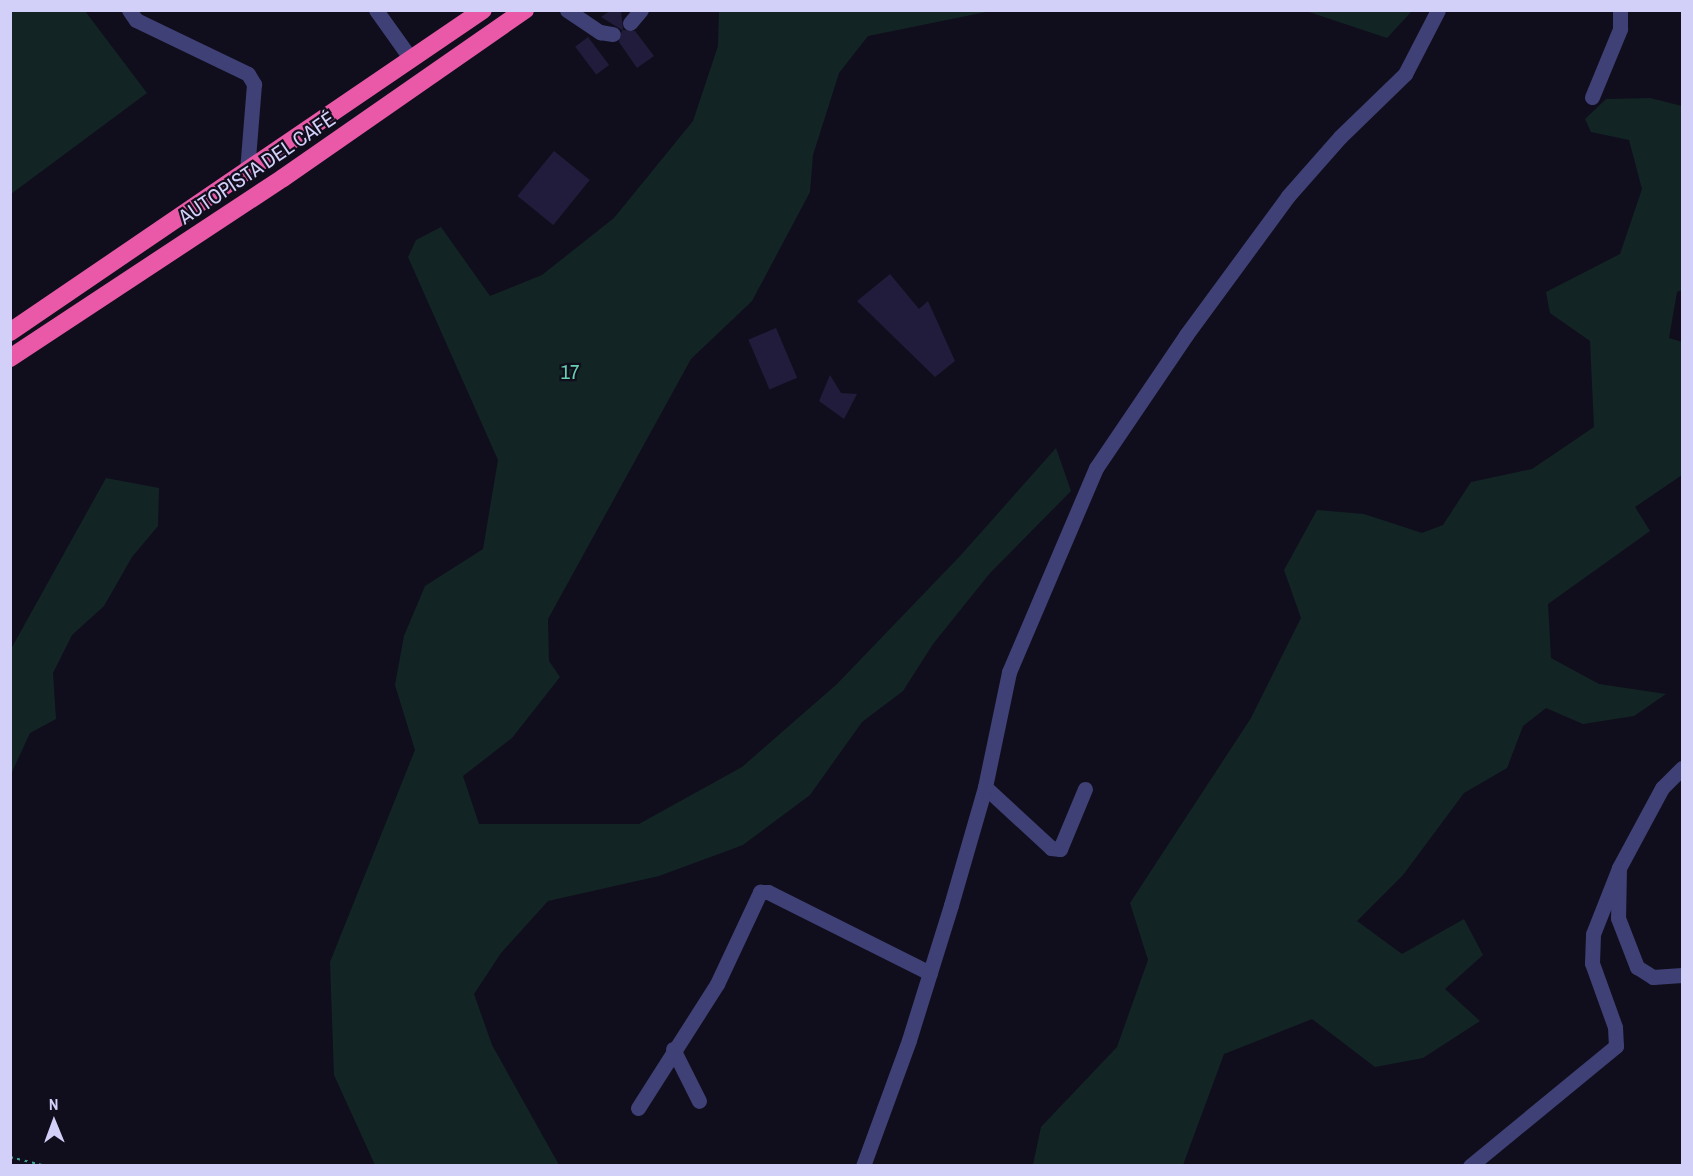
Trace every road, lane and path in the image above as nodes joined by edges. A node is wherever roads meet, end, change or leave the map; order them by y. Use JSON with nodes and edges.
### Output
{"nodes":[{"id":1,"x":129,"y":10,"type":"edge"},
{"id":2,"x":376,"y":10,"type":"edge"},
{"id":3,"x":483,"y":10,"type":"edge"},
{"id":4,"x":525,"y":10,"type":"edge"},
{"id":5,"x":567,"y":10,"type":"edge"},
{"id":6,"x":640,"y":10,"type":"edge"},
{"id":7,"x":1438,"y":10,"type":"edge"},
{"id":8,"x":1620,"y":10,"type":"edge"},
{"id":9,"x":630,"y":23,"type":"dead end"},
{"id":10,"x":613,"y":33,"type":"dead end"},
{"id":11,"x":411,"y":59,"type":"junction"},
{"id":12,"x":1592,"y":97,"type":"dead end"},
{"id":13,"x":247,"y":171,"type":"junction"},
{"id":14,"x":10,"y":332,"type":"edge"},
{"id":15,"x":10,"y":358,"type":"edge"},
{"id":16,"x":1683,"y":768,"type":"edge"},
{"id":17,"x":985,"y":787,"type":"junction"},
{"id":18,"x":1085,"y":789,"type":"dead end"},
{"id":19,"x":1619,"y":868,"type":"junction"},
{"id":20,"x":930,"y":973,"type":"junction"},
{"id":21,"x":1683,"y":975,"type":"edge"},
{"id":22,"x":673,"y":1049,"type":"junction"},
{"id":23,"x":699,"y":1101,"type":"dead end"},
{"id":24,"x":638,"y":1108,"type":"dead end"},
{"id":25,"x":10,"y":1157,"type":"edge"},
{"id":26,"x":45,"y":1166,"type":"edge"},
{"id":27,"x":863,"y":1166,"type":"edge"},
{"id":28,"x":1470,"y":1166,"type":"edge"}],
"edges":[{"from":1,"to":13,"type":"street"},
{"from":2,"to":11,"type":"street"},
{"from":3,"to":11,"type":"highway","name":"AUTOPISTA DEL CAFÉ"},
{"from":4,"to":15,"type":"highway","name":"AUTOPISTA DEL CAFÉ"},
{"from":5,"to":10,"type":"street"},
{"from":6,"to":9,"type":"street"},
{"from":7,"to":17,"type":"street"},
{"from":8,"to":12,"type":"street"},
{"from":11,"to":13,"type":"highway","name":"AUTOPISTA DEL CAFÉ"},
{"from":13,"to":14,"type":"highway","name":"AUTOPISTA DEL CAFÉ"},
{"from":16,"to":19,"type":"street"},
{"from":17,"to":18,"type":"street"},
{"from":17,"to":20,"type":"street"},
{"from":19,"to":21,"type":"street"},
{"from":19,"to":28,"type":"street"},
{"from":20,"to":22,"type":"street"},
{"from":20,"to":27,"type":"street"},
{"from":22,"to":23,"type":"street"},
{"from":22,"to":24,"type":"street"},
{"from":25,"to":26,"type":"path"}]}
